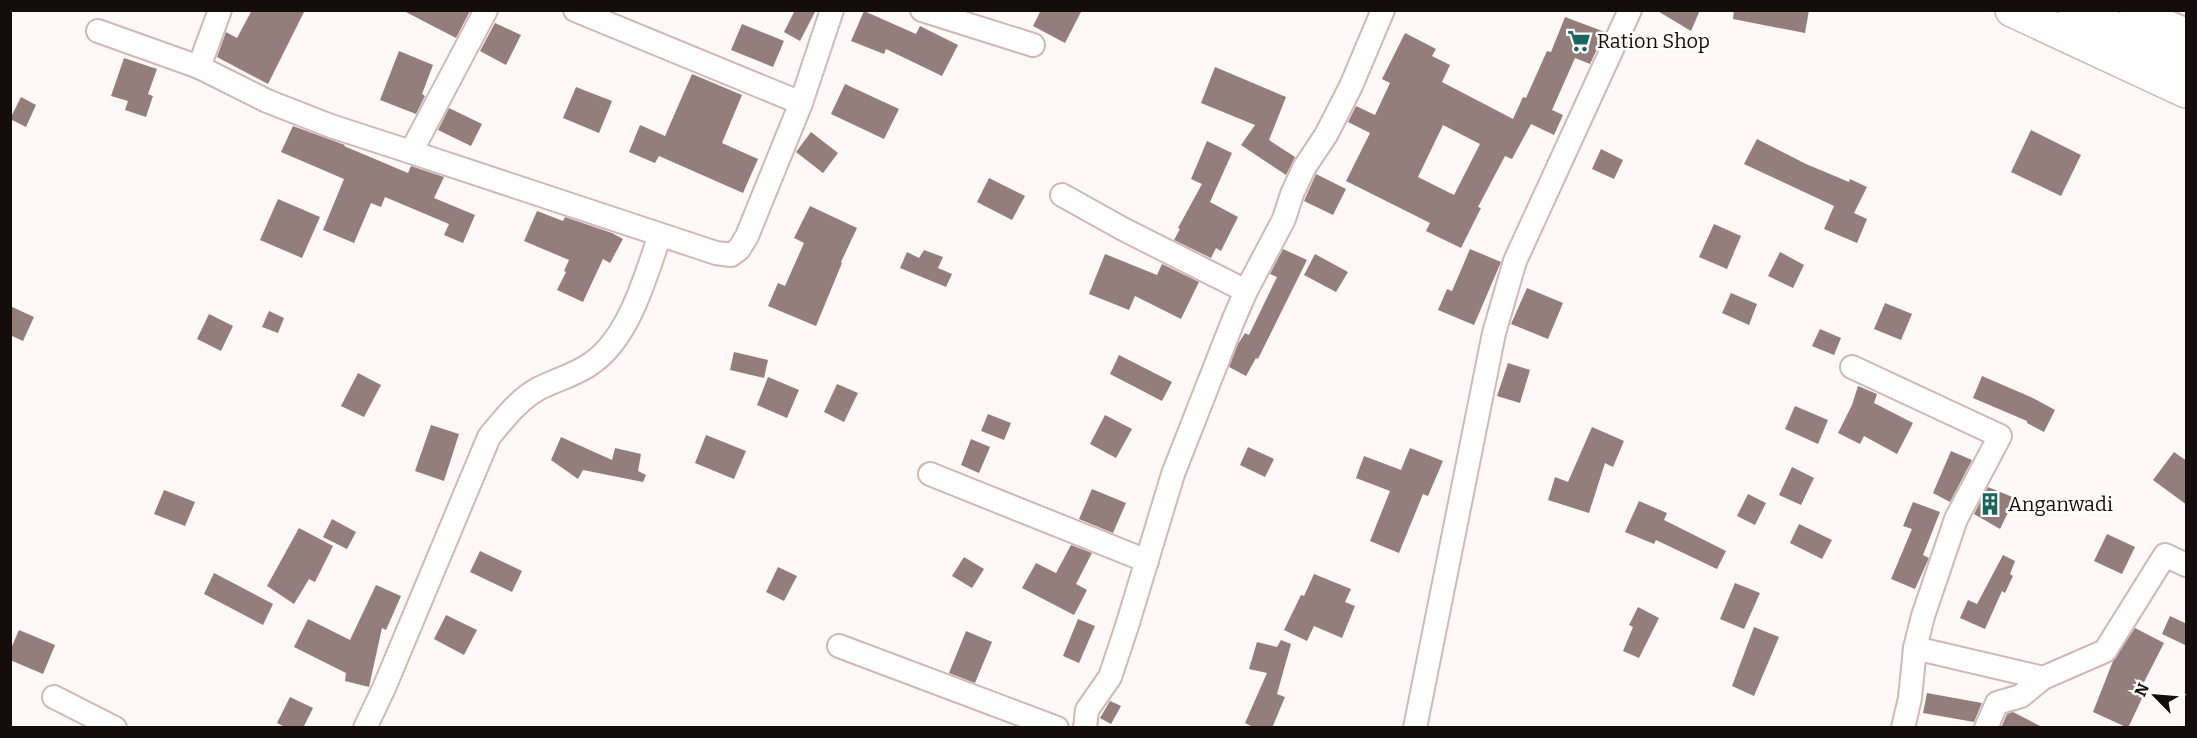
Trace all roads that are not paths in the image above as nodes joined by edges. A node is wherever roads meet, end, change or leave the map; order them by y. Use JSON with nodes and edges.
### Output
{"nodes":[{"id":1,"x":220,"y":10,"type":"edge"},
{"id":2,"x":486,"y":10,"type":"edge"},
{"id":3,"x":575,"y":10,"type":"edge"},
{"id":4,"x":832,"y":10,"type":"edge"},
{"id":5,"x":922,"y":10,"type":"edge"},
{"id":6,"x":1383,"y":10,"type":"edge"},
{"id":7,"x":1630,"y":10,"type":"edge"},
{"id":8,"x":2012,"y":10,"type":"edge"},
{"id":9,"x":2074,"y":10,"type":"edge"},
{"id":10,"x":2134,"y":10,"type":"edge"},
{"id":11,"x":98,"y":31,"type":"dead end"},
{"id":12,"x":2187,"y":33,"type":"edge"},
{"id":13,"x":1033,"y":45,"type":"dead end"},
{"id":14,"x":2187,"y":63,"type":"edge"},
{"id":15,"x":199,"y":67,"type":"junction"},
{"id":16,"x":2187,"y":91,"type":"edge"},
{"id":17,"x":801,"y":103,"type":"junction"},
{"id":18,"x":411,"y":152,"type":"junction"},
{"id":19,"x":1062,"y":195,"type":"dead end"},
{"id":20,"x":660,"y":235,"type":"junction"},
{"id":21,"x":1246,"y":291,"type":"junction"},
{"id":22,"x":1852,"y":367,"type":"dead end"},
{"id":23,"x":930,"y":474,"type":"dead end"},
{"id":24,"x":1147,"y":561,"type":"junction"},
{"id":25,"x":2187,"y":565,"type":"edge"},
{"id":26,"x":839,"y":646,"type":"dead end"},
{"id":27,"x":1915,"y":648,"type":"junction"},
{"id":28,"x":2043,"y":678,"type":"junction"},
{"id":29,"x":54,"y":697,"type":"dead end"},
{"id":30,"x":115,"y":728,"type":"edge"},
{"id":31,"x":365,"y":728,"type":"edge"},
{"id":32,"x":1057,"y":728,"type":"edge"},
{"id":33,"x":1085,"y":728,"type":"edge"},
{"id":34,"x":1415,"y":728,"type":"edge"},
{"id":35,"x":1903,"y":728,"type":"edge"},
{"id":36,"x":1986,"y":728,"type":"edge"}],
"edges":[{"from":1,"to":15,"type":"street"},
{"from":2,"to":18,"type":"street"},
{"from":3,"to":17,"type":"street"},
{"from":4,"to":17,"type":"street"},
{"from":5,"to":13,"type":"street"},
{"from":6,"to":21,"type":"street"},
{"from":7,"to":34,"type":"street"},
{"from":8,"to":16,"type":"highway"},
{"from":9,"to":14,"type":"highway"},
{"from":10,"to":12,"type":"main road"},
{"from":11,"to":15,"type":"street"},
{"from":15,"to":18,"type":"street"},
{"from":17,"to":20,"type":"street"},
{"from":18,"to":20,"type":"street"},
{"from":19,"to":21,"type":"street"},
{"from":20,"to":31,"type":"street"},
{"from":21,"to":24,"type":"street"},
{"from":22,"to":27,"type":"street"},
{"from":23,"to":24,"type":"street"},
{"from":24,"to":33,"type":"street"},
{"from":25,"to":28,"type":"street"},
{"from":26,"to":32,"type":"street"},
{"from":27,"to":28,"type":"street"},
{"from":27,"to":35,"type":"street"},
{"from":28,"to":36,"type":"street"},
{"from":29,"to":30,"type":"street"}]}
